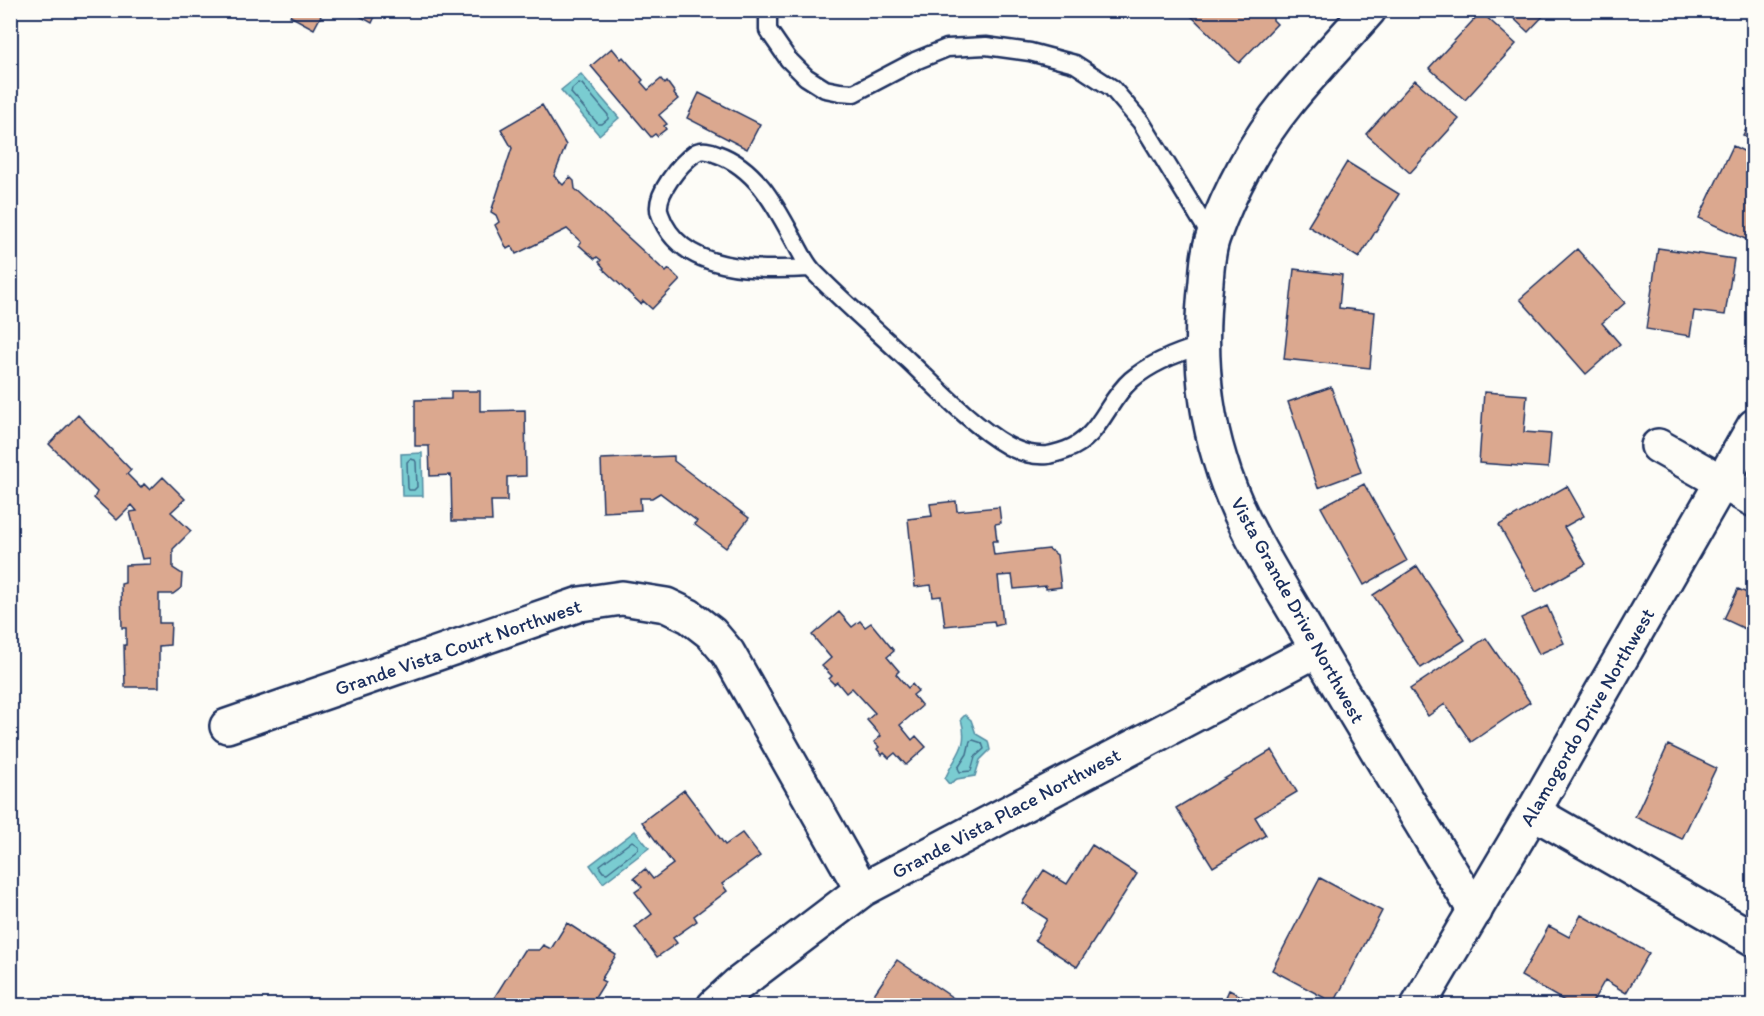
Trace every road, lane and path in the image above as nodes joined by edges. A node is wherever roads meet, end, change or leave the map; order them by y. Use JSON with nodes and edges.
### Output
{"nodes":[{"id":1,"x":768,"y":10,"type":"edge"},
{"id":2,"x":1369,"y":10,"type":"edge"},
{"id":3,"x":1212,"y":238,"type":"junction"},
{"id":4,"x":810,"y":267,"type":"junction"},
{"id":5,"x":1201,"y":346,"type":"junction"},
{"id":6,"x":1754,"y":426,"type":"edge"},
{"id":7,"x":1658,"y":446,"type":"dead end"},
{"id":8,"x":1722,"y":482,"type":"junction"},
{"id":9,"x":1754,"y":500,"type":"edge"},
{"id":10,"x":1317,"y":650,"type":"junction"},
{"id":11,"x":227,"y":726,"type":"dead end"},
{"id":12,"x":1533,"y":812,"type":"junction"},
{"id":13,"x":862,"y":890,"type":"junction"},
{"id":14,"x":1475,"y":910,"type":"junction"},
{"id":15,"x":1754,"y":939,"type":"edge"},
{"id":16,"x":714,"y":1005,"type":"edge"},
{"id":17,"x":1418,"y":1005,"type":"edge"}],
"edges":[{"from":1,"to":3,"type":"lane"},
{"from":2,"to":3,"type":"street","name":"Vista Grande Drive Northwest"},
{"from":3,"to":5,"type":"street","name":"Vista Grande Drive Northwest"},
{"from":4,"to":4,"type":"lane"},
{"from":4,"to":5,"type":"lane"},
{"from":5,"to":10,"type":"street","name":"Vista Grande Drive Northwest"},
{"from":6,"to":8,"type":"street","name":"Alamogordo Drive Northwest"},
{"from":7,"to":8,"type":"street"},
{"from":8,"to":9,"type":"street"},
{"from":8,"to":12,"type":"street","name":"Alamogordo Drive Northwest"},
{"from":10,"to":13,"type":"street","name":"Grande Vista Place Northwest"},
{"from":10,"to":14,"type":"street","name":"Vista Grande Drive Northwest"},
{"from":11,"to":13,"type":"street","name":"Grande Vista Court Northwest"},
{"from":12,"to":14,"type":"street","name":"Alamogordo Drive Northwest"},
{"from":12,"to":15,"type":"street"},
{"from":13,"to":16,"type":"street","name":"Grande Vista Place Northwest"},
{"from":14,"to":17,"type":"street","name":"Alamogordo Drive Northwest"}]}
